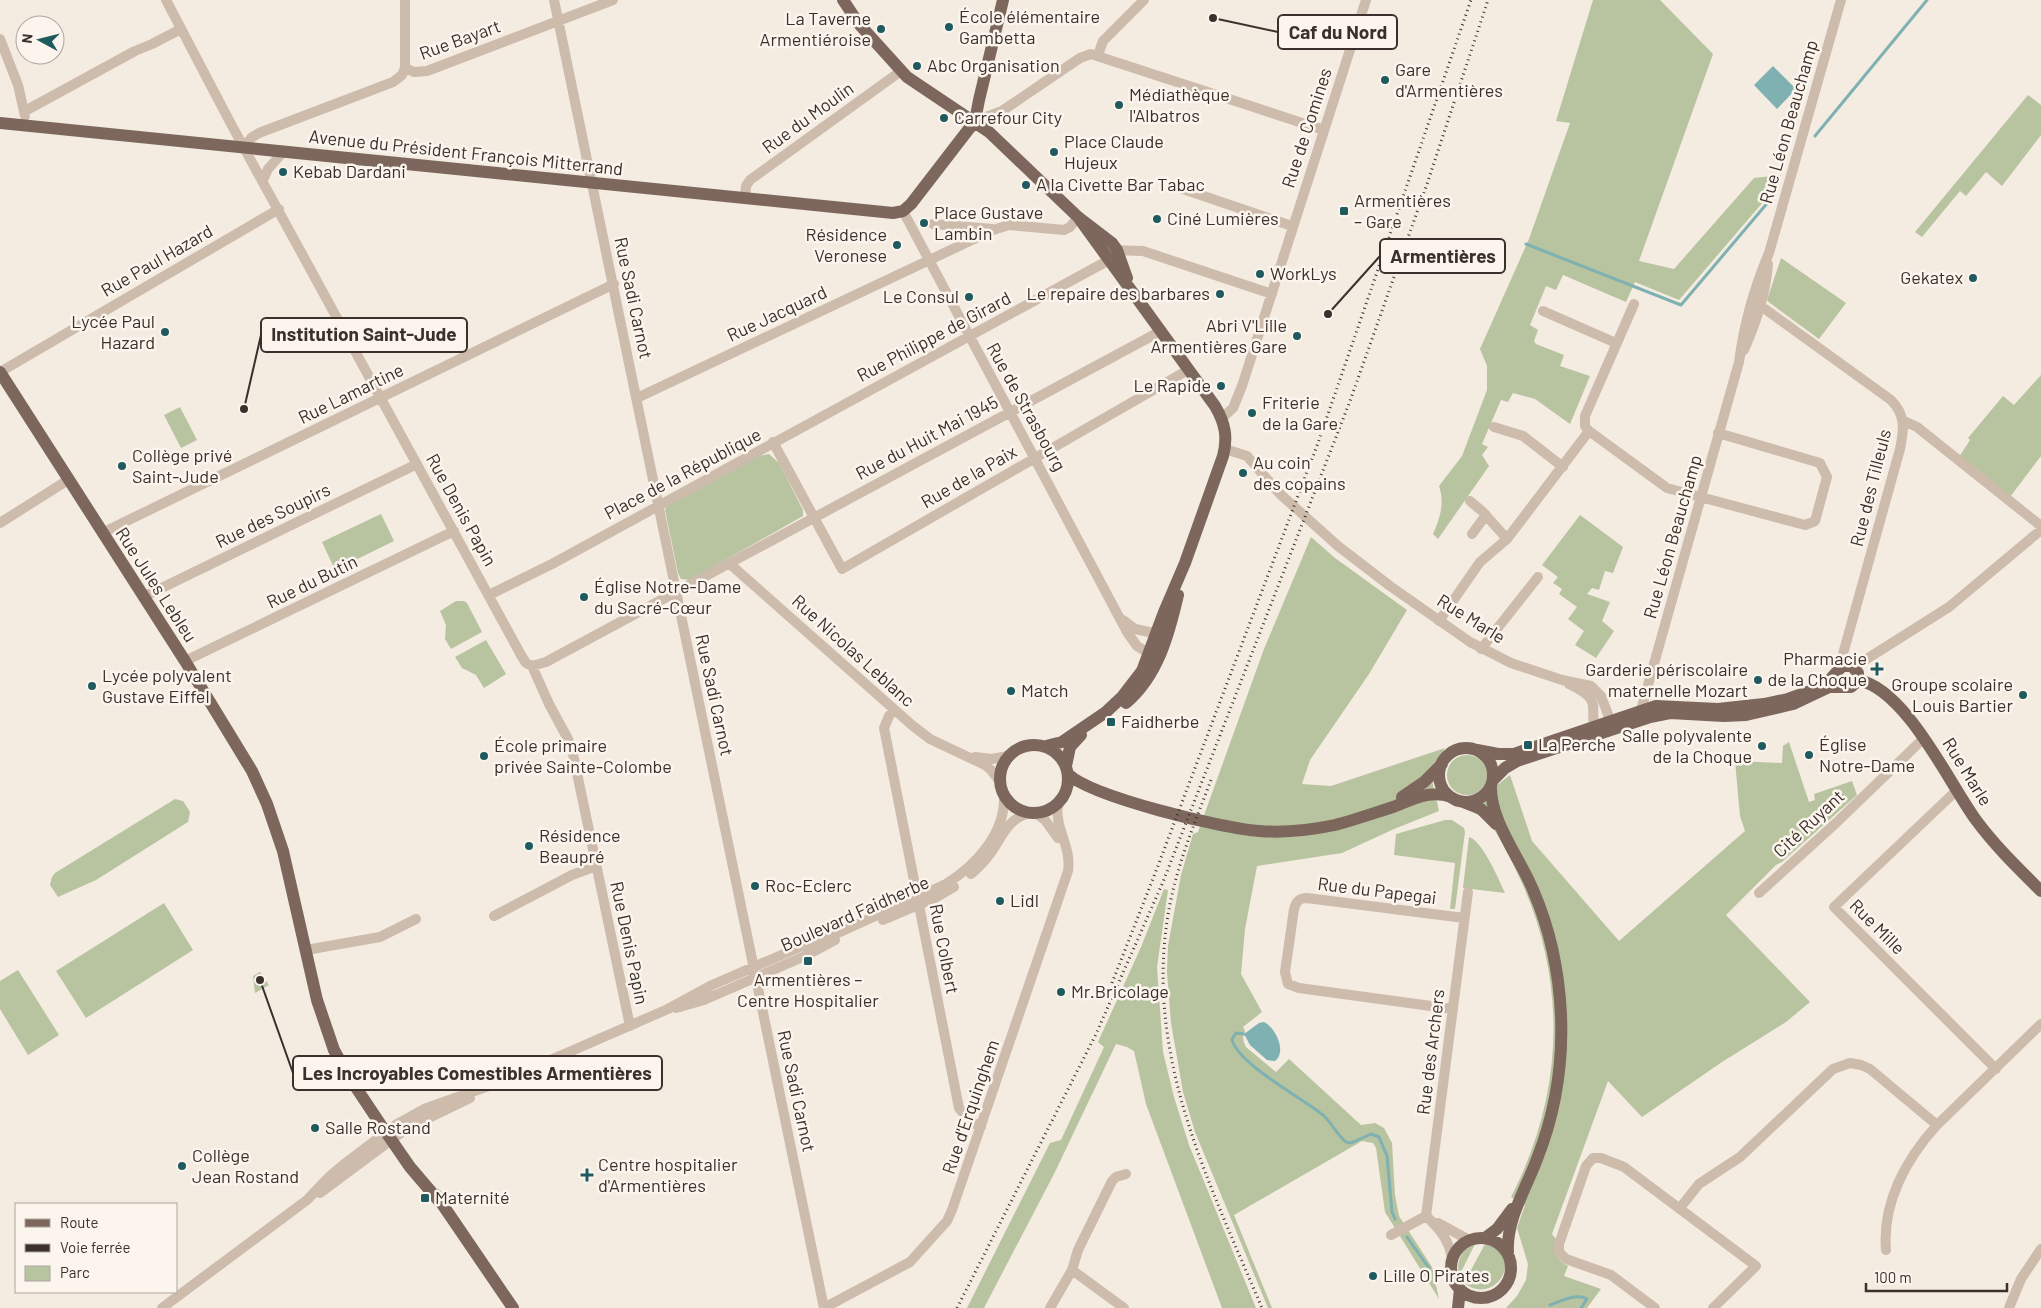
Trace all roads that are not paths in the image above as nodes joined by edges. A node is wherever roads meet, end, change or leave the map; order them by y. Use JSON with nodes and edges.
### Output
{"nodes":[{"id":1,"x":166,"y":0,"type":"edge"},
{"id":2,"x":405,"y":0,"type":"edge"},
{"id":3,"x":554,"y":0,"type":"edge"},
{"id":4,"x":613,"y":0,"type":"edge"},
{"id":5,"x":843,"y":0,"type":"edge"},
{"id":6,"x":1003,"y":0,"type":"edge"},
{"id":7,"x":1144,"y":0,"type":"edge"},
{"id":8,"x":1366,"y":0,"type":"edge"},
{"id":9,"x":1841,"y":0,"type":"edge"},
{"id":10,"x":558,"y":21,"type":"junction"},
{"id":11,"x":181,"y":29,"type":"junction"},
{"id":12,"x":0,"y":39,"type":"edge"},
{"id":13,"x":1098,"y":55,"type":"junction"},
{"id":14,"x":405,"y":68,"type":"junction"},
{"id":15,"x":901,"y":71,"type":"junction"},
{"id":16,"x":25,"y":111,"type":"junction"},
{"id":17,"x":976,"y":121,"type":"junction"},
{"id":18,"x":0,"y":122,"type":"edge"},
{"id":19,"x":25,"y":125,"type":"junction"},
{"id":20,"x":1324,"y":130,"type":"junction"},
{"id":21,"x":244,"y":148,"type":"junction"},
{"id":22,"x":283,"y":152,"type":"junction"},
{"id":23,"x":263,"y":180,"type":"junction"},
{"id":24,"x":592,"y":184,"type":"junction"},
{"id":25,"x":1177,"y":187,"type":"dead end"},
{"id":26,"x":745,"y":199,"type":"junction"},
{"id":27,"x":279,"y":209,"type":"junction"},
{"id":28,"x":903,"y":211,"type":"junction"},
{"id":29,"x":1078,"y":217,"type":"junction"},
{"id":30,"x":933,"y":224,"type":"dead end"},
{"id":31,"x":1292,"y":226,"type":"junction"},
{"id":32,"x":993,"y":230,"type":"junction"},
{"id":33,"x":1113,"y":255,"type":"junction"},
{"id":34,"x":930,"y":260,"type":"junction"},
{"id":35,"x":614,"y":284,"type":"junction"},
{"id":36,"x":1272,"y":294,"type":"junction"},
{"id":37,"x":1634,"y":304,"type":"dead end"},
{"id":38,"x":1756,"y":305,"type":"junction"},
{"id":39,"x":1543,"y":311,"type":"dead end"},
{"id":40,"x":1161,"y":330,"type":"junction"},
{"id":41,"x":970,"y":336,"type":"junction"},
{"id":42,"x":1616,"y":343,"type":"junction"},
{"id":43,"x":1188,"y":370,"type":"junction"},
{"id":44,"x":0,"y":372,"type":"edge"},
{"id":45,"x":381,"y":397,"type":"junction"},
{"id":46,"x":637,"y":398,"type":"junction"},
{"id":47,"x":1010,"y":412,"type":"junction"},
{"id":48,"x":1222,"y":418,"type":"junction"},
{"id":49,"x":1904,"y":421,"type":"junction"},
{"id":50,"x":1494,"y":427,"type":"dead end"},
{"id":51,"x":1589,"y":431,"type":"junction"},
{"id":52,"x":1718,"y":433,"type":"junction"},
{"id":53,"x":773,"y":442,"type":"junction"},
{"id":54,"x":1225,"y":449,"type":"junction"},
{"id":55,"x":1036,"y":458,"type":"junction"},
{"id":56,"x":417,"y":464,"type":"junction"},
{"id":57,"x":1563,"y":467,"type":"junction"},
{"id":58,"x":68,"y":480,"type":"junction"},
{"id":59,"x":1700,"y":497,"type":"junction"},
{"id":60,"x":1470,"y":501,"type":"dead end"},
{"id":61,"x":658,"y":504,"type":"junction"},
{"id":62,"x":1486,"y":515,"type":"junction"},
{"id":63,"x":814,"y":517,"type":"junction"},
{"id":64,"x":0,"y":523,"type":"edge"},
{"id":65,"x":2041,"y":526,"type":"edge"},
{"id":66,"x":2041,"y":530,"type":"edge"},
{"id":67,"x":454,"y":531,"type":"junction"},
{"id":68,"x":102,"y":533,"type":"junction"},
{"id":69,"x":1472,"y":534,"type":"dead end"},
{"id":70,"x":1507,"y":539,"type":"junction"},
{"id":71,"x":730,"y":564,"type":"junction"},
{"id":72,"x":1538,"y":577,"type":"dead end"},
{"id":73,"x":676,"y":593,"type":"junction"},
{"id":74,"x":488,"y":595,"type":"junction"},
{"id":75,"x":144,"y":597,"type":"junction"},
{"id":76,"x":1121,"y":618,"type":"junction"},
{"id":77,"x":1439,"y":621,"type":"junction"},
{"id":78,"x":1162,"y":635,"type":"junction"},
{"id":79,"x":1481,"y":649,"type":"junction"},
{"id":80,"x":1154,"y":656,"type":"junction"},
{"id":81,"x":185,"y":661,"type":"junction"},
{"id":82,"x":532,"y":666,"type":"junction"},
{"id":83,"x":1848,"y":672,"type":"junction"},
{"id":84,"x":1562,"y":680,"type":"junction"},
{"id":85,"x":1842,"y":687,"type":"junction"},
{"id":86,"x":894,"y":710,"type":"junction"},
{"id":87,"x":1640,"y":715,"type":"junction"},
{"id":88,"x":1612,"y":725,"type":"junction"},
{"id":89,"x":1595,"y":730,"type":"junction"},
{"id":90,"x":1924,"y":738,"type":"junction"},
{"id":91,"x":1046,"y":746,"type":"junction"},
{"id":92,"x":1477,"y":750,"type":"junction"},
{"id":93,"x":960,"y":754,"type":"junction"},
{"id":94,"x":1008,"y":756,"type":"junction"},
{"id":95,"x":1442,"y":764,"type":"junction"},
{"id":96,"x":1067,"y":770,"type":"junction"},
{"id":97,"x":1000,"y":782,"type":"junction"},
{"id":98,"x":1492,"y":783,"type":"junction"},
{"id":99,"x":1957,"y":790,"type":"junction"},
{"id":100,"x":1004,"y":795,"type":"junction"},
{"id":101,"x":1114,"y":796,"type":"junction"},
{"id":102,"x":1456,"y":799,"type":"junction"},
{"id":103,"x":1060,"y":801,"type":"junction"},
{"id":104,"x":1378,"y":811,"type":"junction"},
{"id":105,"x":1032,"y":813,"type":"junction"},
{"id":106,"x":1507,"y":837,"type":"junction"},
{"id":107,"x":1068,"y":857,"type":"junction"},
{"id":108,"x":596,"y":866,"type":"junction"},
{"id":109,"x":2041,"y":891,"type":"edge"},
{"id":110,"x":1468,"y":892,"type":"dead end"},
{"id":111,"x":1759,"y":893,"type":"dead end"},
{"id":112,"x":918,"y":902,"type":"junction"},
{"id":113,"x":494,"y":916,"type":"dead end"},
{"id":114,"x":1464,"y":918,"type":"junction"},
{"id":115,"x":416,"y":919,"type":"dead end"},
{"id":116,"x":306,"y":950,"type":"junction"},
{"id":117,"x":754,"y":967,"type":"junction"},
{"id":118,"x":756,"y":978,"type":"junction"},
{"id":119,"x":1453,"y":1009,"type":"junction"},
{"id":120,"x":668,"y":1010,"type":"junction"},
{"id":121,"x":2041,"y":1024,"type":"edge"},
{"id":122,"x":630,"y":1026,"type":"junction"},
{"id":123,"x":1996,"y":1069,"type":"junction"},
{"id":124,"x":1936,"y":1126,"type":"junction"},
{"id":125,"x":981,"y":1127,"type":"junction"},
{"id":126,"x":392,"y":1134,"type":"junction"},
{"id":127,"x":1126,"y":1174,"type":"dead end"},
{"id":128,"x":1522,"y":1195,"type":"junction"},
{"id":129,"x":1680,"y":1208,"type":"junction"},
{"id":130,"x":1426,"y":1216,"type":"junction"},
{"id":131,"x":1391,"y":1235,"type":"dead end"},
{"id":132,"x":1485,"y":1238,"type":"junction"},
{"id":133,"x":1469,"y":1240,"type":"junction"},
{"id":134,"x":2041,"y":1249,"type":"edge"},
{"id":135,"x":1886,"y":1250,"type":"dead end"},
{"id":136,"x":1508,"y":1252,"type":"junction"},
{"id":137,"x":1452,"y":1260,"type":"junction"},
{"id":138,"x":1072,"y":1270,"type":"junction"},
{"id":139,"x":1460,"y":1289,"type":"junction"},
{"id":140,"x":1482,"y":1298,"type":"junction"},
{"id":141,"x":162,"y":1308,"type":"edge"},
{"id":142,"x":514,"y":1308,"type":"edge"},
{"id":143,"x":824,"y":1308,"type":"edge"},
{"id":144,"x":1050,"y":1308,"type":"edge"},
{"id":145,"x":1124,"y":1308,"type":"edge"},
{"id":146,"x":1458,"y":1308,"type":"edge"},
{"id":147,"x":1468,"y":1308,"type":"edge"},
{"id":148,"x":1655,"y":1308,"type":"edge"},
{"id":149,"x":1712,"y":1308,"type":"edge"},
{"id":150,"x":2010,"y":1308,"type":"edge"}],
"edges":[{"from":1,"to":11,"type":"street","name":"Rue Denis Papin"},
{"from":2,"to":14,"type":"street"},
{"from":3,"to":10,"type":"street","name":"Rue Sadi Carnot"},
{"from":4,"to":10,"type":"street","name":"Rue Bayart"},
{"from":5,"to":15,"type":"main road"},
{"from":6,"to":17,"type":"main road"},
{"from":7,"to":13,"type":"street"},
{"from":8,"to":20,"type":"street","name":"Rue de Comines"},
{"from":9,"to":38,"type":"street","name":"Rue Léon Beauchamp"},
{"from":10,"to":14,"type":"street","name":"Rue Bayart"},
{"from":10,"to":24,"type":"street","name":"Rue Sadi Carnot"},
{"from":11,"to":16,"type":"street"},
{"from":11,"to":21,"type":"street","name":"Rue Denis Papin"},
{"from":12,"to":16,"type":"street"},
{"from":13,"to":17,"type":"street"},
{"from":13,"to":20,"type":"street"},
{"from":14,"to":21,"type":"street","name":"Rue Bayart"},
{"from":15,"to":17,"type":"main road"},
{"from":15,"to":26,"type":"street","name":"Rue du Moulin"},
{"from":16,"to":19,"type":"street"},
{"from":17,"to":28,"type":"main road"},
{"from":17,"to":29,"type":"main road"},
{"from":18,"to":19,"type":"main road","name":"Avenue du Président François Mitterrand"},
{"from":19,"to":21,"type":"main road","name":"Avenue du Président François Mitterrand"},
{"from":20,"to":31,"type":"street","name":"Rue de Comines"},
{"from":21,"to":22,"type":"main road","name":"Avenue du Président François Mitterrand"},
{"from":21,"to":23,"type":"street","name":"Rue Denis Papin"},
{"from":22,"to":23,"type":"street"},
{"from":22,"to":24,"type":"main road","name":"Avenue du Président François Mitterrand"},
{"from":23,"to":27,"type":"street","name":"Rue Denis Papin"},
{"from":24,"to":26,"type":"main road","name":"Avenue du Président François Mitterrand"},
{"from":24,"to":35,"type":"street","name":"Rue Sadi Carnot"},
{"from":25,"to":31,"type":"street"},
{"from":26,"to":28,"type":"main road","name":"Avenue du Président François Mitterrand"},
{"from":27,"to":44,"type":"street","name":"Rue Paul Hazard"},
{"from":27,"to":45,"type":"street","name":"Rue Denis Papin"},
{"from":28,"to":34,"type":"street","name":"Rue de Strasbourg"},
{"from":29,"to":32,"type":"street"},
{"from":29,"to":33,"type":"main road"},
{"from":30,"to":32,"type":"street"},
{"from":31,"to":36,"type":"street","name":"Rue de Comines"},
{"from":32,"to":34,"type":"street"},
{"from":33,"to":36,"type":"street"},
{"from":33,"to":40,"type":"main road"},
{"from":33,"to":41,"type":"street","name":"Rue Philippe de Girard"},
{"from":34,"to":41,"type":"street","name":"Rue de Strasbourg"},
{"from":34,"to":46,"type":"street","name":"Rue Jacquard"},
{"from":35,"to":45,"type":"street","name":"Rue Lamartine"},
{"from":35,"to":46,"type":"street","name":"Rue Sadi Carnot"},
{"from":36,"to":48,"type":"street"},
{"from":37,"to":42,"type":"street"},
{"from":38,"to":49,"type":"street","name":"Rue des Tilleuls"},
{"from":38,"to":52,"type":"street","name":"Rue Léon Beauchamp"},
{"from":39,"to":42,"type":"street"},
{"from":40,"to":43,"type":"main road"},
{"from":40,"to":47,"type":"street","name":"Rue du Huit Mai 1945"},
{"from":41,"to":47,"type":"street","name":"Rue de Strasbourg"},
{"from":41,"to":53,"type":"street","name":"Rue Philippe de Girard"},
{"from":42,"to":51,"type":"street"},
{"from":43,"to":48,"type":"main road"},
{"from":43,"to":55,"type":"street","name":"Rue de la Paix"},
{"from":44,"to":58,"type":"main road","name":"Rue Jules Lebleu"},
{"from":45,"to":56,"type":"street","name":"Rue Denis Papin"},
{"from":45,"to":68,"type":"street","name":"Rue Lamartine"},
{"from":46,"to":61,"type":"street","name":"Rue Sadi Carnot"},
{"from":47,"to":55,"type":"street","name":"Rue de Strasbourg"},
{"from":47,"to":63,"type":"street","name":"Rue du Huit Mai 1945"},
{"from":48,"to":54,"type":"main road"},
{"from":49,"to":65,"type":"street"},
{"from":49,"to":83,"type":"street","name":"Rue des Tilleuls"},
{"from":50,"to":57,"type":"street"},
{"from":51,"to":57,"type":"street"},
{"from":51,"to":59,"type":"street"},
{"from":52,"to":59,"type":"street","name":"Rue Léon Beauchamp"},
{"from":52,"to":59,"type":"street"},
{"from":53,"to":61,"type":"street","name":"Place de la République"},
{"from":53,"to":63,"type":"street","name":"Place de la République"},
{"from":54,"to":77,"type":"street","name":"Rue Marle"},
{"from":54,"to":78,"type":"main road"},
{"from":55,"to":63,"type":"street","name":"Rue de la Paix"},
{"from":55,"to":76,"type":"street","name":"Rue de Strasbourg"},
{"from":56,"to":67,"type":"street","name":"Rue Denis Papin"},
{"from":56,"to":75,"type":"street","name":"Rue des Soupirs"},
{"from":57,"to":70,"type":"street"},
{"from":58,"to":64,"type":"street"},
{"from":58,"to":68,"type":"main road","name":"Rue Jules Lebleu"},
{"from":59,"to":87,"type":"street","name":"Rue Léon Beauchamp"},
{"from":60,"to":62,"type":"street"},
{"from":61,"to":73,"type":"street","name":"Rue Sadi Carnot"},
{"from":61,"to":74,"type":"street","name":"Place de la République"},
{"from":62,"to":69,"type":"street"},
{"from":62,"to":70,"type":"street"},
{"from":63,"to":71,"type":"street"},
{"from":66,"to":83,"type":"street"},
{"from":67,"to":74,"type":"street","name":"Rue Denis Papin"},
{"from":67,"to":81,"type":"street","name":"Rue du Butin"},
{"from":68,"to":75,"type":"main road","name":"Rue Jules Lebleu"},
{"from":70,"to":77,"type":"street"},
{"from":71,"to":73,"type":"street"},
{"from":71,"to":86,"type":"street","name":"Rue Nicolas Leblanc"},
{"from":72,"to":79,"type":"street"},
{"from":73,"to":82,"type":"street"},
{"from":73,"to":117,"type":"street","name":"Rue Sadi Carnot"},
{"from":74,"to":82,"type":"street","name":"Rue Denis Papin"},
{"from":75,"to":81,"type":"main road","name":"Rue Jules Lebleu"},
{"from":76,"to":78,"type":"street"},
{"from":76,"to":80,"type":"street","name":"Rue de Strasbourg"},
{"from":77,"to":79,"type":"street","name":"Rue Marle"},
{"from":78,"to":80,"type":"main road"},
{"from":79,"to":84,"type":"street","name":"Rue Marle"},
{"from":80,"to":91,"type":"main road"},
{"from":80,"to":96,"type":"main road"},
{"from":81,"to":116,"type":"main road","name":"Rue Jules Lebleu"},
{"from":82,"to":108,"type":"street","name":"Rue Denis Papin"},
{"from":83,"to":85,"type":"main road"},
{"from":83,"to":85,"type":"main road"},
{"from":83,"to":87,"type":"main road"},
{"from":83,"to":90,"type":"main road","name":"Rue Marle"},
{"from":84,"to":88,"type":"street","name":"Rue Marle"},
{"from":84,"to":89,"type":"street","name":"Rue Marle"},
{"from":85,"to":87,"type":"main road"},
{"from":86,"to":93,"type":"street","name":"Rue Nicolas Leblanc"},
{"from":86,"to":112,"type":"street","name":"Rue Colbert"},
{"from":87,"to":88,"type":"main road"},
{"from":88,"to":89,"type":"main road"},
{"from":89,"to":92,"type":"main road"},
{"from":89,"to":98,"type":"main road"},
{"from":90,"to":99,"type":"main road","name":"Rue Marle"},
{"from":90,"to":111,"type":"street","name":"Cité Ruyant"},
{"from":91,"to":94,"type":"main road"},
{"from":91,"to":96,"type":"main road"},
{"from":92,"to":95,"type":"main road"},
{"from":92,"to":98,"type":"main road"},
{"from":93,"to":94,"type":"street","name":"Rue Nicolas Leblanc"},
{"from":93,"to":97,"type":"street","name":"Rue Nicolas Leblanc"},
{"from":94,"to":97,"type":"main road"},
{"from":95,"to":102,"type":"main road"},
{"from":95,"to":104,"type":"main road"},
{"from":96,"to":101,"type":"main road"},
{"from":96,"to":103,"type":"main road"},
{"from":97,"to":100,"type":"main road"},
{"from":98,"to":102,"type":"main road"},
{"from":98,"to":106,"type":"main road"},
{"from":99,"to":109,"type":"main road","name":"Rue Marle"},
{"from":99,"to":123,"type":"street","name":"Rue Mille"},
{"from":100,"to":105,"type":"main road"},
{"from":100,"to":112,"type":"street","name":"Boulevard Faidherbe"},
{"from":101,"to":103,"type":"main road"},
{"from":101,"to":104,"type":"main road"},
{"from":102,"to":104,"type":"main road"},
{"from":102,"to":106,"type":"main road"},
{"from":103,"to":105,"type":"main road"},
{"from":103,"to":107,"type":"street","name":"Rue d'Erquinghem"},
{"from":105,"to":107,"type":"street"},
{"from":105,"to":112,"type":"street","name":"Boulevard Faidherbe"},
{"from":106,"to":128,"type":"main road"},
{"from":107,"to":125,"type":"street","name":"Rue d'Erquinghem"},
{"from":108,"to":113,"type":"street","name":"Rue Denis Papin"},
{"from":108,"to":122,"type":"street","name":"Rue Denis Papin"},
{"from":110,"to":114,"type":"street","name":"Rue des Archers"},
{"from":112,"to":117,"type":"street","name":"Boulevard Faidherbe"},
{"from":112,"to":118,"type":"street","name":"Boulevard Faidherbe"},
{"from":112,"to":125,"type":"street","name":"Rue Colbert"},
{"from":114,"to":119,"type":"street","name":"Rue des Archers"},
{"from":114,"to":119,"type":"street","name":"Rue du Papegai"},
{"from":115,"to":116,"type":"street"},
{"from":116,"to":126,"type":"main road","name":"Rue Jules Lebleu"},
{"from":117,"to":118,"type":"street","name":"Rue Sadi Carnot"},
{"from":117,"to":120,"type":"street","name":"Boulevard Faidherbe"},
{"from":118,"to":120,"type":"street","name":"Boulevard Faidherbe"},
{"from":118,"to":143,"type":"street","name":"Rue Sadi Carnot"},
{"from":119,"to":130,"type":"street","name":"Rue des Archers"},
{"from":120,"to":122,"type":"street","name":"Boulevard Faidherbe"},
{"from":121,"to":123,"type":"street"},
{"from":122,"to":126,"type":"street","name":"Boulevard Faidherbe"},
{"from":123,"to":124,"type":"street"},
{"from":124,"to":129,"type":"street"},
{"from":124,"to":135,"type":"street"},
{"from":125,"to":143,"type":"street","name":"Rue d'Erquinghem"},
{"from":126,"to":141,"type":"street","name":"Boulevard Faidherbe"},
{"from":126,"to":142,"type":"main road","name":"Rue Jules Lebleu"},
{"from":127,"to":138,"type":"street"},
{"from":128,"to":132,"type":"main road"},
{"from":128,"to":136,"type":"main road"},
{"from":129,"to":148,"type":"street"},
{"from":129,"to":149,"type":"street"},
{"from":130,"to":131,"type":"street"},
{"from":130,"to":133,"type":"street"},
{"from":130,"to":137,"type":"street"},
{"from":132,"to":133,"type":"main road"},
{"from":132,"to":136,"type":"main road"},
{"from":133,"to":137,"type":"main road"},
{"from":134,"to":150,"type":"street"},
{"from":136,"to":140,"type":"main road"},
{"from":137,"to":139,"type":"main road"},
{"from":138,"to":144,"type":"street"},
{"from":138,"to":145,"type":"street"},
{"from":139,"to":140,"type":"main road"},
{"from":139,"to":146,"type":"main road"},
{"from":140,"to":147,"type":"main road"}]}
